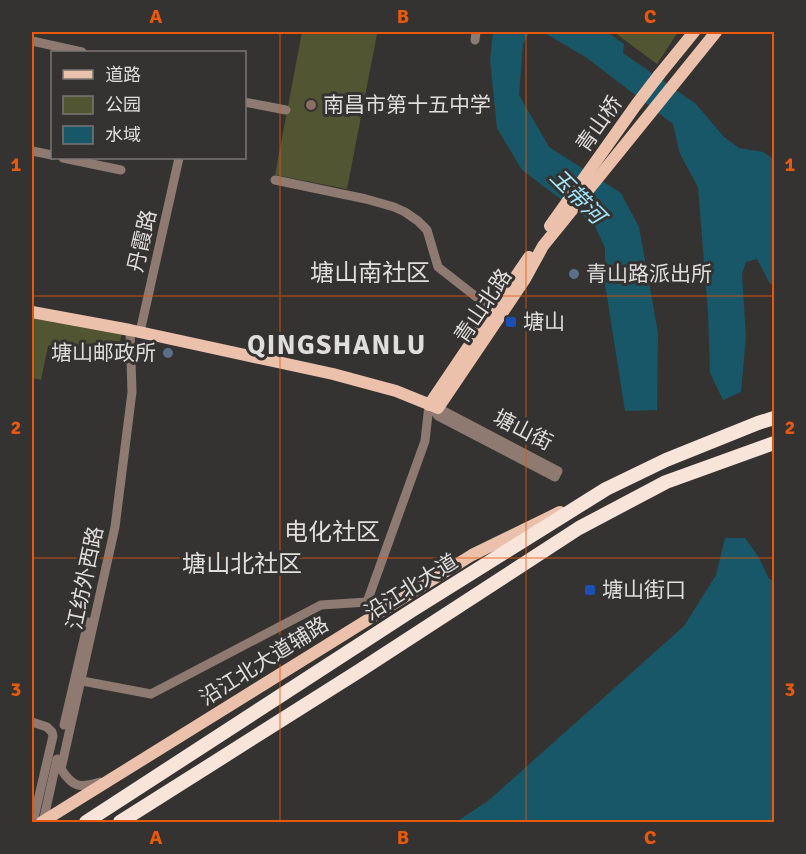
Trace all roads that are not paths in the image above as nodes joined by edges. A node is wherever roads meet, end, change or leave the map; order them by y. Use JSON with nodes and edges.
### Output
{"nodes":[{"id":1,"x":694,"y":32,"type":"edge"},
{"id":2,"x":716,"y":32,"type":"edge"},
{"id":3,"x":32,"y":42,"type":"edge"},
{"id":4,"x":77,"y":51,"type":"edge"},
{"id":5,"x":246,"y":102,"type":"edge"},
{"id":6,"x":286,"y":110,"type":"dead end"},
{"id":7,"x":32,"y":151,"type":"edge"},
{"id":8,"x":51,"y":155,"type":"edge"},
{"id":9,"x":68,"y":159,"type":"edge"},
{"id":10,"x":179,"y":159,"type":"edge"},
{"id":11,"x":121,"y":170,"type":"dead end"},
{"id":12,"x":275,"y":180,"type":"dead end"},
{"id":13,"x":555,"y":225,"type":"junction"},
{"id":14,"x":493,"y":310,"type":"junction"},
{"id":15,"x":32,"y":312,"type":"edge"},
{"id":16,"x":132,"y":330,"type":"junction"},
{"id":17,"x":433,"y":407,"type":"junction"},
{"id":18,"x":774,"y":418,"type":"edge"},
{"id":19,"x":774,"y":443,"type":"edge"},
{"id":20,"x":606,"y":489,"type":"junction"},
{"id":21,"x":367,"y":602,"type":"junction"},
{"id":22,"x":380,"y":612,"type":"junction"},
{"id":23,"x":78,"y":680,"type":"junction"},
{"id":24,"x":32,"y":722,"type":"edge"},
{"id":25,"x":114,"y":777,"type":"junction"},
{"id":26,"x":33,"y":822,"type":"edge"},
{"id":27,"x":42,"y":822,"type":"edge"},
{"id":28,"x":86,"y":822,"type":"edge"},
{"id":29,"x":120,"y":822,"type":"edge"}],
"edges":[{"from":1,"to":13,"type":"main road","name":"青山桥","bridge":true},
{"from":2,"to":13,"type":"main road","name":"青山桥"},
{"from":3,"to":4,"type":"street"},
{"from":5,"to":6,"type":"street"},
{"from":7,"to":8,"type":"street"},
{"from":9,"to":11,"type":"street"},
{"from":10,"to":16,"type":"street","name":"丹霞路"},
{"from":12,"to":14,"type":"street"},
{"from":13,"to":14,"type":"main road","name":"青山北路"},
{"from":13,"to":17,"type":"main road","name":"青山北路"},
{"from":14,"to":17,"type":"main road","name":"青山北路"},
{"from":15,"to":16,"type":"main road","name":"塘山街"},
{"from":16,"to":17,"type":"main road","name":"塘山街"},
{"from":16,"to":23,"type":"street","name":"江纺外西路"},
{"from":17,"to":17,"type":"street","name":"塘山街"},
{"from":17,"to":21,"type":"street"},
{"from":18,"to":20,"type":"highway","name":"沿江北大道"},
{"from":19,"to":29,"type":"highway","name":"沿江北大道"},
{"from":20,"to":22,"type":"main road","name":"沿江北大道辅路"},
{"from":20,"to":28,"type":"highway","name":"沿江北大道"},
{"from":21,"to":22,"type":"street"},
{"from":21,"to":23,"type":"street"},
{"from":22,"to":25,"type":"main road","name":"沿江北大道辅路"},
{"from":23,"to":25,"type":"street","name":"江纺外西路"},
{"from":23,"to":27,"type":"street","name":"江纺外西路"},
{"from":24,"to":26,"type":"street"},
{"from":25,"to":27,"type":"main road","name":"沿江北大道辅路"}]}
